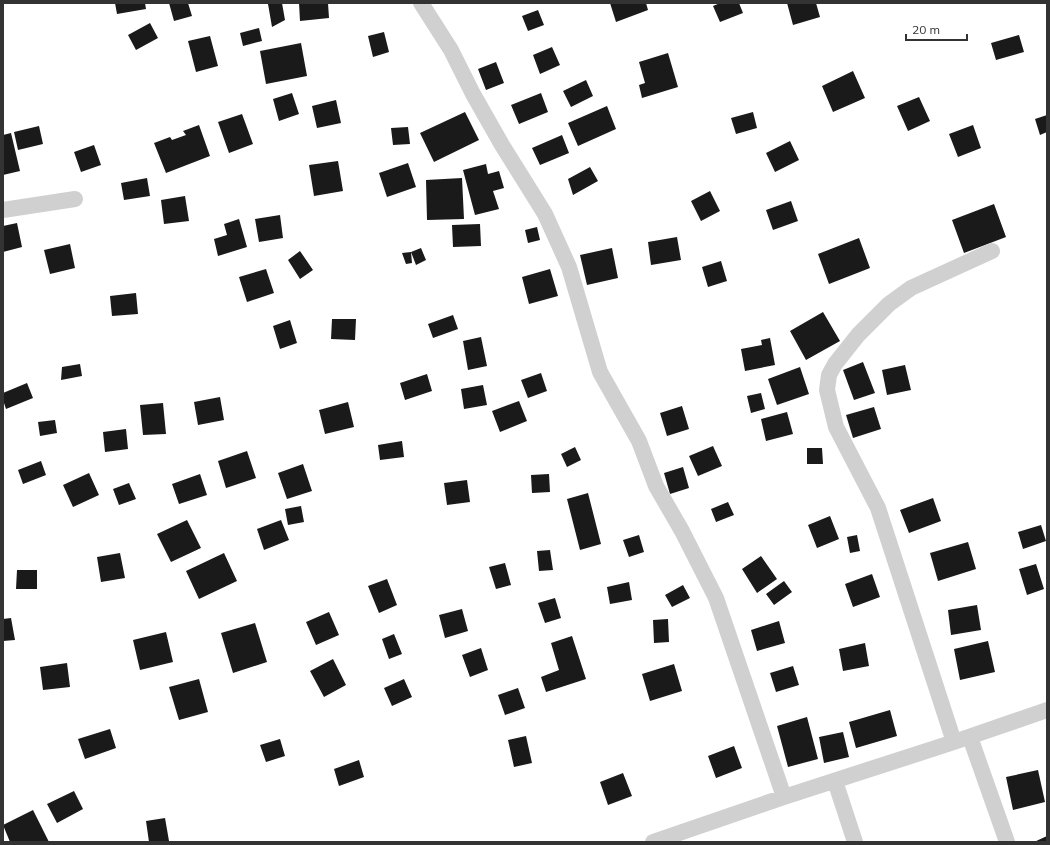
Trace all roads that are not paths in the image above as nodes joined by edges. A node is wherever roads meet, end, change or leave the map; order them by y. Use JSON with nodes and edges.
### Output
{"nodes":[{"id":1,"x":421,"y":3,"type":"edge"},
{"id":2,"x":75,"y":199,"type":"dead end"},
{"id":3,"x":3,"y":210,"type":"edge"},
{"id":4,"x":992,"y":251,"type":"dead end"},
{"id":5,"x":1047,"y":710,"type":"edge"},
{"id":6,"x":970,"y":737,"type":"junction"},
{"id":7,"x":954,"y":742,"type":"junction"},
{"id":8,"x":835,"y":781,"type":"junction"},
{"id":9,"x":784,"y":797,"type":"junction"},
{"id":10,"x":653,"y":842,"type":"edge"},
{"id":11,"x":855,"y":842,"type":"edge"},
{"id":12,"x":1007,"y":842,"type":"edge"}],
"edges":[{"from":1,"to":9,"type":"street"},
{"from":2,"to":3,"type":"street"},
{"from":4,"to":7,"type":"street"},
{"from":5,"to":6,"type":"street"},
{"from":6,"to":7,"type":"street"},
{"from":6,"to":12,"type":"street"},
{"from":7,"to":8,"type":"street"},
{"from":8,"to":9,"type":"street"},
{"from":8,"to":11,"type":"street"},
{"from":9,"to":10,"type":"street"}]}
